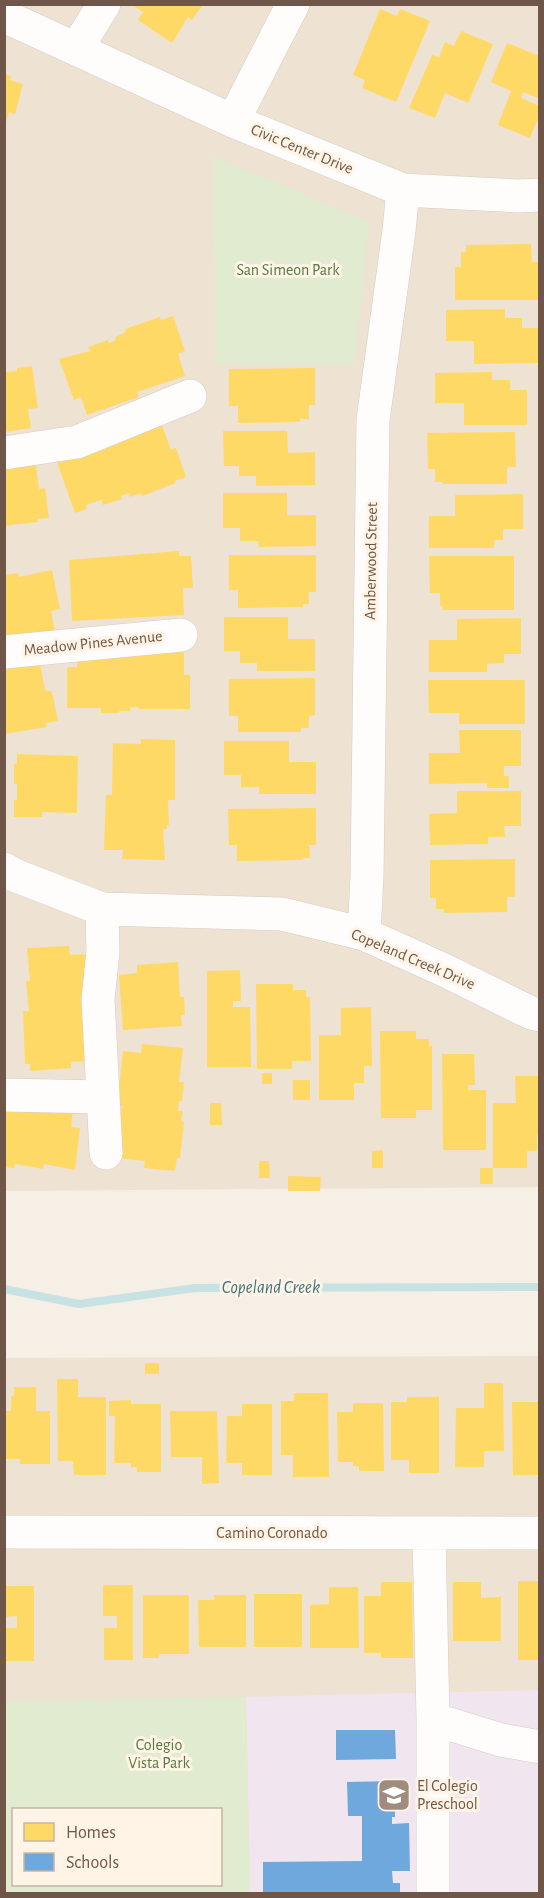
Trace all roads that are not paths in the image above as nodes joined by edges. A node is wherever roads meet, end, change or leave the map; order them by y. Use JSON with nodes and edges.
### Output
{"nodes":[{"id":1,"x":104,"y":4,"type":"edge"},
{"id":2,"x":293,"y":4,"type":"edge"},
{"id":3,"x":4,"y":16,"type":"edge"},
{"id":4,"x":77,"y":48,"type":"junction"},
{"id":5,"x":233,"y":121,"type":"junction"},
{"id":6,"x":403,"y":189,"type":"junction"},
{"id":7,"x":540,"y":195,"type":"edge"},
{"id":8,"x":190,"y":396,"type":"dead end"},
{"id":9,"x":4,"y":453,"type":"edge"},
{"id":10,"x":182,"y":634,"type":"dead end"},
{"id":11,"x":4,"y":652,"type":"edge"},
{"id":12,"x":4,"y":869,"type":"edge"},
{"id":13,"x":102,"y":909,"type":"junction"},
{"id":14,"x":364,"y":934,"type":"junction"},
{"id":15,"x":540,"y":1015,"type":"edge"},
{"id":16,"x":4,"y":1095,"type":"edge"},
{"id":17,"x":103,"y":1097,"type":"junction"},
{"id":18,"x":106,"y":1153,"type":"dead end"},
{"id":19,"x":4,"y":1532,"type":"edge"},
{"id":20,"x":540,"y":1533,"type":"edge"},
{"id":21,"x":429,"y":1534,"type":"junction"},
{"id":22,"x":433,"y":1719,"type":"junction"},
{"id":23,"x":540,"y":1747,"type":"edge"},
{"id":24,"x":434,"y":1893,"type":"edge"}],
"edges":[{"from":1,"to":4,"type":"street"},
{"from":2,"to":5,"type":"street"},
{"from":3,"to":4,"type":"street","name":"Civic Center Drive"},
{"from":4,"to":5,"type":"street","name":"Civic Center Drive"},
{"from":5,"to":6,"type":"street","name":"Civic Center Drive"},
{"from":6,"to":7,"type":"street","name":"Civic Center Drive"},
{"from":6,"to":14,"type":"street","name":"Amberwood Street"},
{"from":8,"to":9,"type":"street"},
{"from":10,"to":11,"type":"street","name":"Meadow Pines Avenue"},
{"from":12,"to":13,"type":"street","name":"Copeland Creek Drive"},
{"from":13,"to":14,"type":"street","name":"Copeland Creek Drive"},
{"from":13,"to":17,"type":"street"},
{"from":14,"to":15,"type":"street","name":"Copeland Creek Drive"},
{"from":16,"to":17,"type":"street"},
{"from":17,"to":18,"type":"street"},
{"from":19,"to":21,"type":"street","name":"Camino Coronado"},
{"from":20,"to":21,"type":"street","name":"Camino Coronado"},
{"from":21,"to":22,"type":"street"},
{"from":22,"to":23,"type":"street"},
{"from":22,"to":24,"type":"street"}]}
